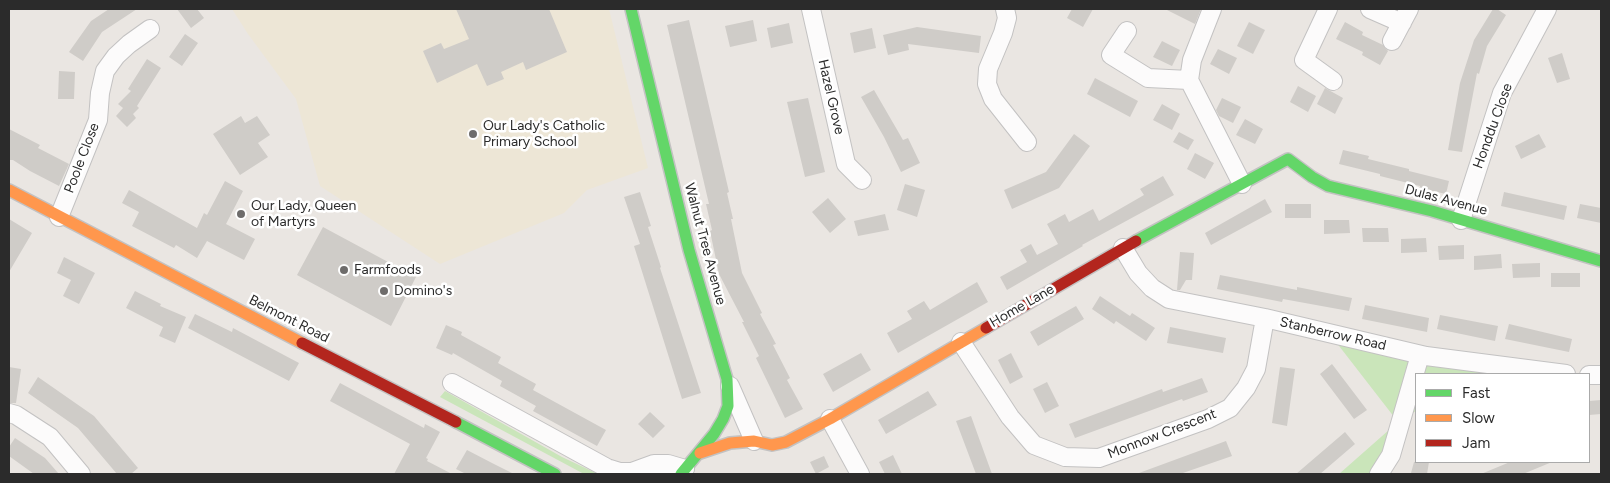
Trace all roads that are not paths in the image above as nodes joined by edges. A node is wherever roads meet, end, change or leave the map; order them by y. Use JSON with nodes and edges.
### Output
{"nodes":[{"id":1,"x":634,"y":9,"type":"edge"},
{"id":2,"x":812,"y":9,"type":"edge"},
{"id":3,"x":1005,"y":9,"type":"edge"},
{"id":4,"x":1212,"y":9,"type":"edge"},
{"id":5,"x":1328,"y":9,"type":"edge"},
{"id":6,"x":1370,"y":9,"type":"edge"},
{"id":7,"x":1547,"y":9,"type":"edge"},
{"id":8,"x":1406,"y":16,"type":"edge"},
{"id":9,"x":150,"y":29,"type":"dead end"},
{"id":10,"x":1127,"y":30,"type":"dead end"},
{"id":11,"x":1392,"y":42,"type":"dead end"},
{"id":12,"x":1189,"y":80,"type":"junction"},
{"id":13,"x":1333,"y":81,"type":"dead end"},
{"id":14,"x":1027,"y":142,"type":"dead end"},
{"id":15,"x":1288,"y":159,"type":"joint"},
{"id":16,"x":862,"y":180,"type":"dead end"},
{"id":17,"x":1242,"y":184,"type":"junction"},
{"id":18,"x":9,"y":190,"type":"edge"},
{"id":19,"x":59,"y":217,"type":"junction"},
{"id":20,"x":1461,"y":220,"type":"junction"},
{"id":21,"x":1123,"y":248,"type":"junction"},
{"id":22,"x":1601,"y":260,"type":"edge"},
{"id":23,"x":1265,"y":318,"type":"junction"},
{"id":24,"x":961,"y":342,"type":"junction"},
{"id":25,"x":1420,"y":355,"type":"junction"},
{"id":26,"x":1558,"y":373,"type":"edge"},
{"id":27,"x":727,"y":379,"type":"junction"},
{"id":28,"x":452,"y":383,"type":"dead end"},
{"id":29,"x":9,"y":413,"type":"edge"},
{"id":30,"x":830,"y":419,"type":"junction"},
{"id":31,"x":754,"y":441,"type":"junction"},
{"id":32,"x":700,"y":453,"type":"junction"},
{"id":33,"x":683,"y":472,"type":"edge"},
{"id":34,"x":81,"y":474,"type":"edge"},
{"id":35,"x":556,"y":474,"type":"edge"},
{"id":36,"x":860,"y":474,"type":"edge"},
{"id":37,"x":1378,"y":474,"type":"edge"}],
"edges":[{"from":1,"to":27,"type":"main road","name":"Walnut Tree Avenue"},
{"from":2,"to":16,"type":"street","name":"Hazel Grove"},
{"from":3,"to":14,"type":"street"},
{"from":4,"to":12,"type":"street"},
{"from":5,"to":13,"type":"street"},
{"from":6,"to":8,"type":"street"},
{"from":7,"to":20,"type":"street","name":"Honddu Close"},
{"from":8,"to":11,"type":"street"},
{"from":9,"to":19,"type":"street","name":"Poole Close"},
{"from":10,"to":12,"type":"street"},
{"from":12,"to":17,"type":"street"},
{"from":15,"to":17,"type":"main road","name":"Home Lane"},
{"from":15,"to":20,"type":"main road","name":"Dulas Avenue"},
{"from":17,"to":21,"type":"main road","name":"Home Lane"},
{"from":18,"to":19,"type":"main road","name":"Belmont Road"},
{"from":19,"to":35,"type":"main road","name":"Belmont Road"},
{"from":20,"to":22,"type":"main road","name":"Dulas Avenue"},
{"from":21,"to":23,"type":"street","name":"Stanberrow Road"},
{"from":21,"to":24,"type":"main road","name":"Home Lane"},
{"from":23,"to":24,"type":"street","name":"Monnow Crescent"},
{"from":23,"to":25,"type":"street","name":"Stanberrow Road"},
{"from":24,"to":30,"type":"main road","name":"Home Lane"},
{"from":25,"to":26,"type":"street","name":"Stanberrow Road"},
{"from":25,"to":37,"type":"street"},
{"from":27,"to":31,"type":"street"},
{"from":27,"to":32,"type":"main road","name":"Walnut Tree Avenue"},
{"from":28,"to":33,"type":"street"},
{"from":29,"to":34,"type":"street"},
{"from":30,"to":31,"type":"main road","name":"Home Lane"},
{"from":30,"to":36,"type":"street"},
{"from":31,"to":32,"type":"main road","name":"Home Lane"},
{"from":32,"to":33,"type":"main road","name":"Walnut Tree Avenue"}]}
